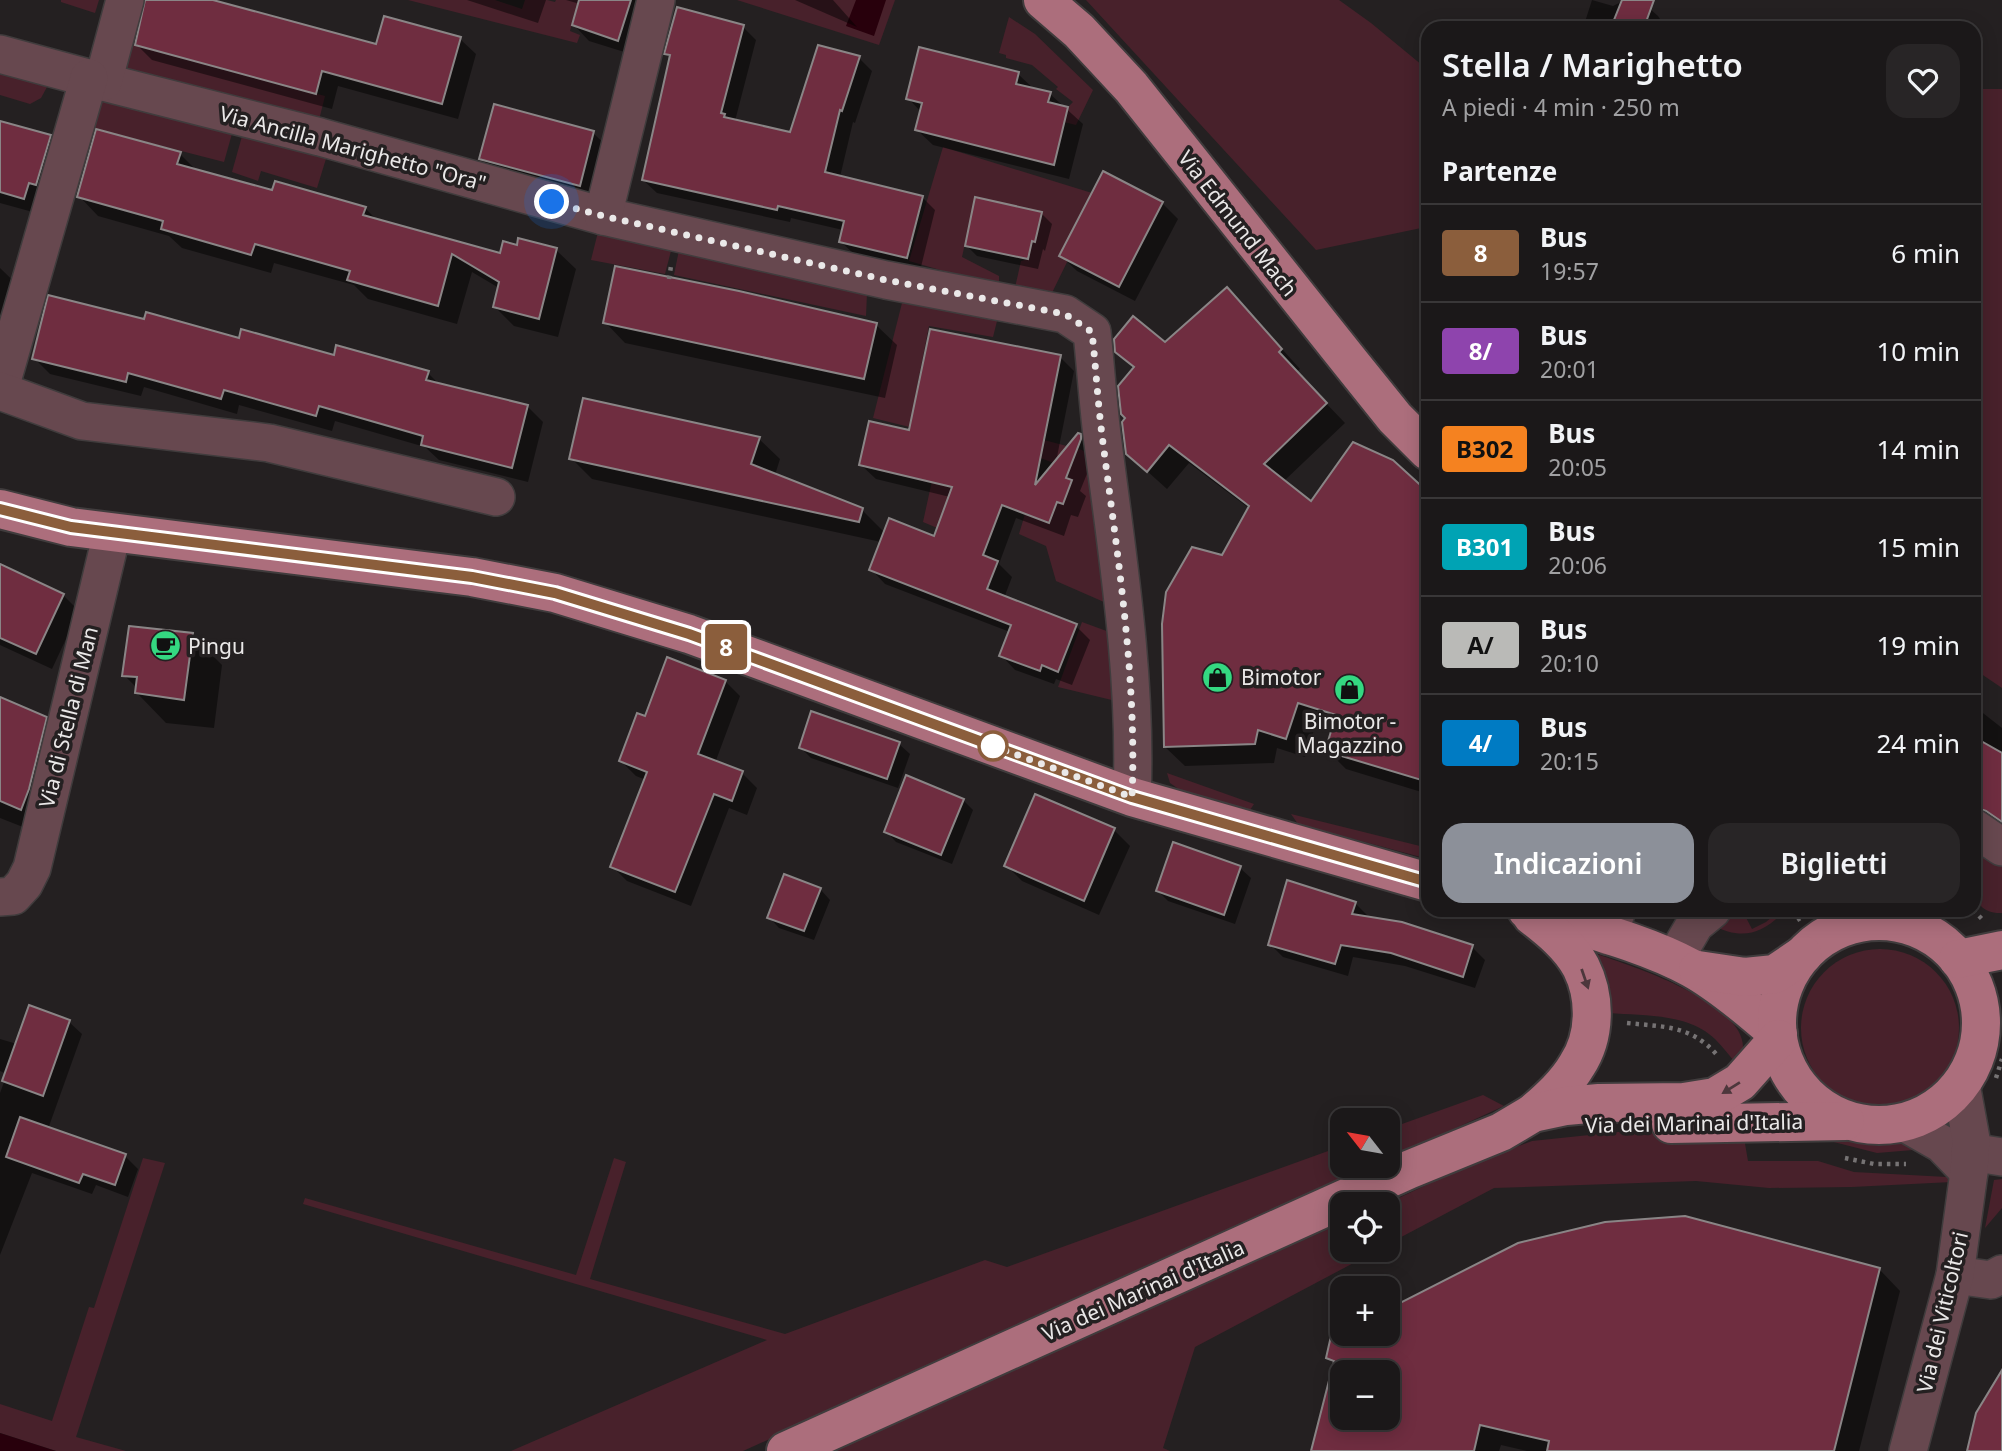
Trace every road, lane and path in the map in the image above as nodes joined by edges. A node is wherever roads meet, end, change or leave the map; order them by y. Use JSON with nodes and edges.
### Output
{"nodes":[{"id":1,"x":125,"y":0,"type":"edge"},
{"id":2,"x":656,"y":0,"type":"edge"},
{"id":3,"x":1043,"y":0,"type":"edge"},
{"id":4,"x":0,"y":54,"type":"edge"},
{"id":5,"x":96,"y":80,"type":"junction"},
{"id":6,"x":603,"y":216,"type":"junction"},
{"id":7,"x":672,"y":263,"type":"dead end"},
{"id":8,"x":669,"y":279,"type":"dead end"},
{"id":9,"x":0,"y":389,"type":"edge"},
{"id":10,"x":1421,"y":444,"type":"edge"},
{"id":11,"x":496,"y":497,"type":"dead end"},
{"id":12,"x":0,"y":509,"type":"edge"},
{"id":13,"x":112,"y":534,"type":"junction"},
{"id":14,"x":1132,"y":797,"type":"junction"},
{"id":15,"x":1981,"y":833,"type":"edge"},
{"id":16,"x":2002,"y":847,"type":"edge"},
{"id":17,"x":1421,"y":880,"type":"edge"},
{"id":18,"x":4,"y":904,"type":"edge"},
{"id":19,"x":1535,"y":917,"type":"edge"},
{"id":20,"x":1573,"y":917,"type":"edge"},
{"id":21,"x":1704,"y":917,"type":"edge"},
{"id":22,"x":1874,"y":917,"type":"edge"},
{"id":23,"x":1884,"y":917,"type":"edge"},
{"id":24,"x":1613,"y":923,"type":"edge"},
{"id":25,"x":1949,"y":938,"type":"edge"},
{"id":26,"x":2002,"y":950,"type":"edge"},
{"id":27,"x":1803,"y":955,"type":"junction"},
{"id":28,"x":1683,"y":964,"type":"junction"},
{"id":29,"x":2002,"y":1000,"type":"edge"},
{"id":30,"x":1623,"y":1023,"type":"dead end"},
{"id":31,"x":1778,"y":1036,"type":"junction"},
{"id":32,"x":1979,"y":1045,"type":"junction"},
{"id":33,"x":1724,"y":1063,"type":"dead end"},
{"id":34,"x":1961,"y":1084,"type":"junction"},
{"id":35,"x":1844,"y":1121,"type":"junction"},
{"id":36,"x":1517,"y":1122,"type":"junction"},
{"id":37,"x":1905,"y":1123,"type":"junction"},
{"id":38,"x":1988,"y":1157,"type":"edge"},
{"id":39,"x":2002,"y":1274,"type":"edge"},
{"id":40,"x":1955,"y":1275,"type":"junction"},
{"id":41,"x":786,"y":1451,"type":"edge"},
{"id":42,"x":1908,"y":1451,"type":"edge"}],
"edges":[{"from":1,"to":5,"type":"street"},
{"from":2,"to":6,"type":"street"},
{"from":3,"to":10,"type":"main road","name":"Via Edmund Mach"},
{"from":4,"to":5,"type":"street","name":"Via Ancilla Marighetto \"Ora\""},
{"from":5,"to":6,"type":"street","name":"Via Ancilla Marighetto \"Ora\""},
{"from":5,"to":9,"type":"street"},
{"from":6,"to":14,"type":"street","name":"Via Ancilla Marighetto \"Ora\""},
{"from":7,"to":8,"type":"path"},
{"from":9,"to":11,"type":"street"},
{"from":12,"to":13,"type":"main road"},
{"from":13,"to":14,"type":"main road"},
{"from":13,"to":18,"type":"street","name":"Via di Stella di Man"},
{"from":14,"to":17,"type":"main road"},
{"from":15,"to":16,"type":"street"},
{"from":19,"to":36,"type":"main road","one_way":true},
{"from":20,"to":24,"type":"main road"},
{"from":21,"to":28,"type":"street"},
{"from":22,"to":27,"type":"main road"},
{"from":23,"to":25,"type":"main road"},
{"from":24,"to":28,"type":"main road"},
{"from":25,"to":26,"type":"main road"},
{"from":25,"to":32,"type":"main road"},
{"from":27,"to":28,"type":"main road"},
{"from":27,"to":31,"type":"main road"},
{"from":28,"to":31,"type":"main road"},
{"from":29,"to":32,"type":"main road"},
{"from":30,"to":33,"type":"path"},
{"from":31,"to":35,"type":"main road"},
{"from":31,"to":36,"type":"main road","name":"Via dei Marinai d'Italia","one_way":true},
{"from":32,"to":34,"type":"main road"},
{"from":34,"to":37,"type":"main road"},
{"from":34,"to":38,"type":"street","name":"Via dei Viticoltori"},
{"from":35,"to":36,"type":"main road","name":"Via dei Marinai d'Italia"},
{"from":35,"to":37,"type":"main road"},
{"from":36,"to":41,"type":"main road","name":"Via dei Marinai d'Italia"},
{"from":37,"to":38,"type":"street"},
{"from":38,"to":40,"type":"street","name":"Via dei Viticoltori"},
{"from":39,"to":40,"type":"street"},
{"from":40,"to":42,"type":"street","name":"Via dei Viticoltori"}]}
